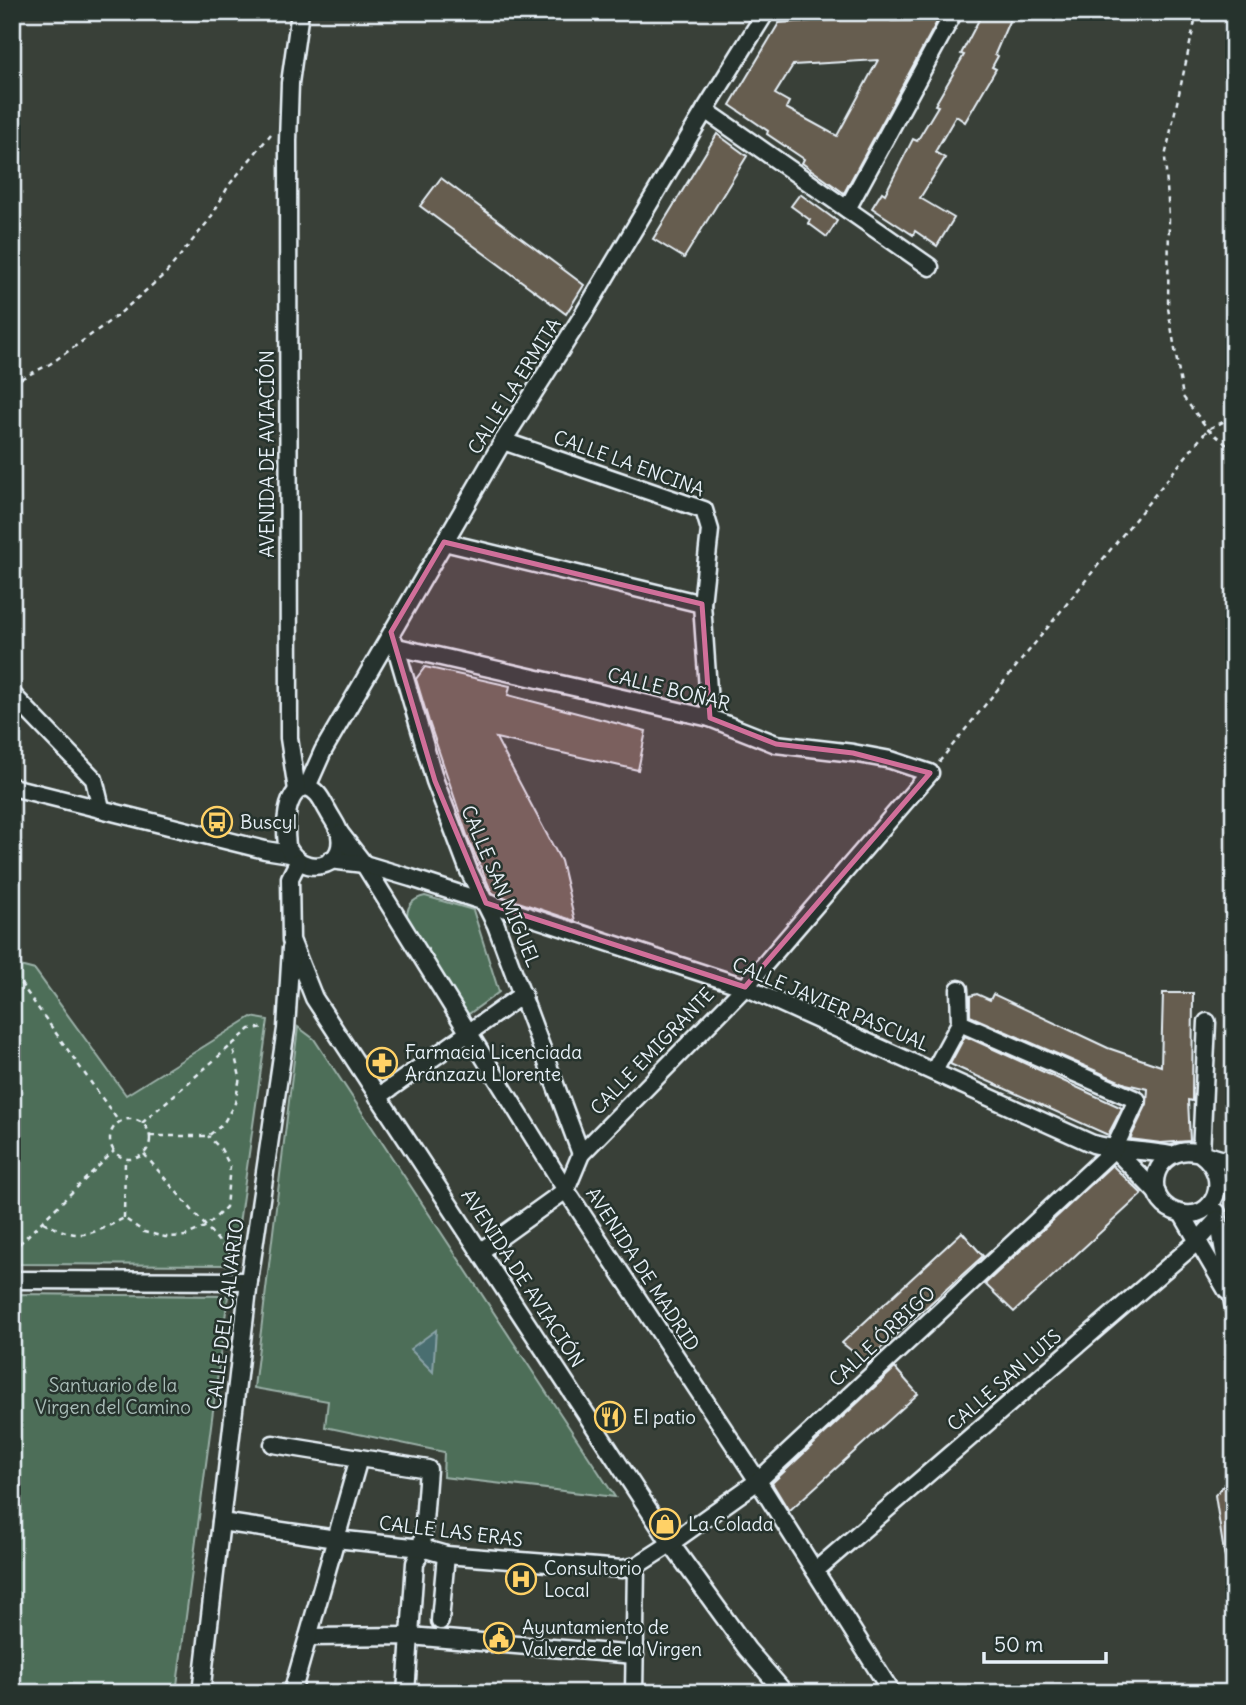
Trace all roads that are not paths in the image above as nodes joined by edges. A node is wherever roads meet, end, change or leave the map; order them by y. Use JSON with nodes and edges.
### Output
{"nodes":[{"id":1,"x":300,"y":12,"type":"edge"},
{"id":2,"x":766,"y":12,"type":"edge"},
{"id":3,"x":954,"y":12,"type":"edge"},
{"id":4,"x":705,"y":110,"type":"junction"},
{"id":5,"x":847,"y":209,"type":"junction"},
{"id":6,"x":930,"y":267,"type":"dead end"},
{"id":7,"x":503,"y":441,"type":"junction"},
{"id":8,"x":444,"y":542,"type":"junction"},
{"id":9,"x":702,"y":604,"type":"junction"},
{"id":10,"x":394,"y":639,"type":"junction"},
{"id":11,"x":12,"y":694,"type":"edge"},
{"id":12,"x":710,"y":718,"type":"junction"},
{"id":13,"x":930,"y":772,"type":"joint"},
{"id":14,"x":12,"y":787,"type":"edge"},
{"id":15,"x":302,"y":789,"type":"junction"},
{"id":16,"x":101,"y":808,"type":"junction"},
{"id":17,"x":340,"y":833,"type":"junction"},
{"id":18,"x":286,"y":838,"type":"junction"},
{"id":19,"x":265,"y":850,"type":"junction"},
{"id":20,"x":294,"y":858,"type":"junction"},
{"id":21,"x":331,"y":860,"type":"junction"},
{"id":22,"x":364,"y":864,"type":"junction"},
{"id":23,"x":486,"y":903,"type":"junction"},
{"id":24,"x":291,"y":940,"type":"junction"},
{"id":25,"x":745,"y":987,"type":"junction"},
{"id":26,"x":959,"y":989,"type":"dead end"},
{"id":27,"x":523,"y":994,"type":"junction"},
{"id":28,"x":1206,"y":1022,"type":"dead end"},
{"id":29,"x":960,"y":1023,"type":"junction"},
{"id":30,"x":467,"y":1033,"type":"junction"},
{"id":31,"x":934,"y":1071,"type":"junction"},
{"id":32,"x":378,"y":1097,"type":"junction"},
{"id":33,"x":1114,"y":1149,"type":"junction"},
{"id":34,"x":581,"y":1154,"type":"junction"},
{"id":35,"x":1171,"y":1154,"type":"junction"},
{"id":36,"x":1200,"y":1154,"type":"junction"},
{"id":37,"x":1230,"y":1161,"type":"edge"},
{"id":38,"x":1218,"y":1179,"type":"junction"},
{"id":39,"x":566,"y":1191,"type":"junction"},
{"id":40,"x":1157,"y":1193,"type":"junction"},
{"id":41,"x":1214,"y":1198,"type":"junction"},
{"id":42,"x":1182,"y":1214,"type":"junction"},
{"id":43,"x":1218,"y":1219,"type":"junction"},
{"id":44,"x":1198,"y":1241,"type":"junction"},
{"id":45,"x":481,"y":1251,"type":"junction"},
{"id":46,"x":12,"y":1280,"type":"edge"},
{"id":47,"x":249,"y":1281,"type":"junction"},
{"id":48,"x":1233,"y":1304,"type":"edge"},
{"id":49,"x":273,"y":1444,"type":"dead end"},
{"id":50,"x":359,"y":1458,"type":"junction"},
{"id":51,"x":758,"y":1481,"type":"junction"},
{"id":52,"x":221,"y":1522,"type":"junction"},
{"id":53,"x":336,"y":1539,"type":"junction"},
{"id":54,"x":671,"y":1544,"type":"junction"},
{"id":55,"x":422,"y":1548,"type":"junction"},
{"id":56,"x":446,"y":1555,"type":"junction"},
{"id":57,"x":636,"y":1566,"type":"junction"},
{"id":58,"x":815,"y":1571,"type":"junction"},
{"id":59,"x":440,"y":1621,"type":"dead end"},
{"id":60,"x":410,"y":1636,"type":"junction"},
{"id":61,"x":308,"y":1637,"type":"junction"},
{"id":62,"x":635,"y":1655,"type":"junction"},
{"id":63,"x":201,"y":1693,"type":"edge"},
{"id":64,"x":292,"y":1693,"type":"edge"},
{"id":65,"x":406,"y":1693,"type":"edge"},
{"id":66,"x":634,"y":1693,"type":"edge"},
{"id":67,"x":785,"y":1693,"type":"edge"},
{"id":68,"x":892,"y":1693,"type":"edge"}],
"edges":[{"from":1,"to":15,"type":"street","name":"AVENIDA DE AVIACIÓN"},
{"from":2,"to":4,"type":"street","name":"CALLE LA ERMITA"},
{"from":3,"to":5,"type":"street"},
{"from":4,"to":5,"type":"street"},
{"from":4,"to":7,"type":"street","name":"CALLE LA ERMITA"},
{"from":5,"to":6,"type":"street"},
{"from":7,"to":8,"type":"street","name":"CALLE LA ERMITA"},
{"from":7,"to":9,"type":"street","name":"CALLE LA ENCINA"},
{"from":8,"to":9,"type":"street"},
{"from":8,"to":10,"type":"street","name":"CALLE LA ERMITA"},
{"from":9,"to":12,"type":"street","name":"CALLE LA ENCINA"},
{"from":10,"to":12,"type":"street","name":"CALLE BOÑAR"},
{"from":10,"to":15,"type":"street","name":"CALLE LA ERMITA"},
{"from":10,"to":23,"type":"street","name":"CALLE SAN MIGUEL"},
{"from":11,"to":16,"type":"street"},
{"from":12,"to":13,"type":"street","name":"CALLE BOÑAR"},
{"from":13,"to":25,"type":"street","name":"CALLE EMIGRANTE"},
{"from":14,"to":16,"type":"street"},
{"from":15,"to":17,"type":"street"},
{"from":15,"to":18,"type":"street"},
{"from":16,"to":19,"type":"street"},
{"from":17,"to":21,"type":"street"},
{"from":17,"to":22,"type":"street"},
{"from":18,"to":19,"type":"street"},
{"from":18,"to":20,"type":"street"},
{"from":19,"to":20,"type":"street"},
{"from":20,"to":21,"type":"street"},
{"from":20,"to":24,"type":"street","name":"AVENIDA DE AVIACIÓN"},
{"from":21,"to":22,"type":"street","name":"CALLE JAVIER PASCUAL"},
{"from":22,"to":23,"type":"street","name":"CALLE JAVIER PASCUAL"},
{"from":22,"to":30,"type":"street","name":"AVENIDA DE MADRID"},
{"from":23,"to":25,"type":"street","name":"CALLE JAVIER PASCUAL"},
{"from":23,"to":27,"type":"street","name":"CALLE SAN MIGUEL"},
{"from":24,"to":32,"type":"street","name":"AVENIDA DE AVIACIÓN"},
{"from":24,"to":47,"type":"street","name":"CALLE DEL CALVARIO"},
{"from":25,"to":31,"type":"street","name":"CALLE JAVIER PASCUAL"},
{"from":25,"to":34,"type":"street","name":"CALLE EMIGRANTE"},
{"from":26,"to":29,"type":"street"},
{"from":27,"to":30,"type":"street"},
{"from":27,"to":34,"type":"street","name":"CALLE SAN MIGUEL"},
{"from":28,"to":36,"type":"street"},
{"from":29,"to":31,"type":"street"},
{"from":29,"to":33,"type":"street"},
{"from":30,"to":32,"type":"street"},
{"from":30,"to":39,"type":"street","name":"AVENIDA DE MADRID"},
{"from":31,"to":33,"type":"street","name":"CALLE JAVIER PASCUAL"},
{"from":32,"to":45,"type":"street","name":"AVENIDA DE AVIACIÓN"},
{"from":33,"to":35,"type":"street","name":"CALLE JAVIER PASCUAL"},
{"from":33,"to":40,"type":"street","name":"CALLE JAVIER PASCUAL"},
{"from":33,"to":51,"type":"street","name":"CALLE ÓRBIGO"},
{"from":34,"to":39,"type":"street","name":"CALLE EMIGRANTE"},
{"from":35,"to":36,"type":"street"},
{"from":35,"to":40,"type":"street"},
{"from":36,"to":37,"type":"street"},
{"from":36,"to":38,"type":"street"},
{"from":37,"to":38,"type":"street"},
{"from":38,"to":41,"type":"street"},
{"from":39,"to":45,"type":"street"},
{"from":39,"to":51,"type":"street","name":"AVENIDA DE MADRID"},
{"from":40,"to":42,"type":"street"},
{"from":41,"to":42,"type":"street"},
{"from":41,"to":43,"type":"street"},
{"from":42,"to":44,"type":"street"},
{"from":43,"to":44,"type":"street","name":"CALLE SAN LUIS"},
{"from":43,"to":48,"type":"street"},
{"from":44,"to":48,"type":"street"},
{"from":44,"to":58,"type":"street","name":"CALLE SAN LUIS"},
{"from":45,"to":54,"type":"street","name":"AVENIDA DE AVIACIÓN"},
{"from":46,"to":47,"type":"street"},
{"from":47,"to":52,"type":"street","name":"CALLE DEL CALVARIO"},
{"from":49,"to":50,"type":"street"},
{"from":50,"to":53,"type":"street"},
{"from":50,"to":55,"type":"street"},
{"from":51,"to":54,"type":"street","name":"CALLE ÓRBIGO"},
{"from":51,"to":58,"type":"street","name":"AVENIDA DE MADRID"},
{"from":52,"to":53,"type":"street","name":"CALLE LAS ERAS"},
{"from":52,"to":63,"type":"street","name":"CALLE DEL CALVARIO"},
{"from":53,"to":55,"type":"street","name":"CALLE LAS ERAS"},
{"from":53,"to":61,"type":"street"},
{"from":54,"to":57,"type":"street","name":"CALLE LAS ERAS"},
{"from":54,"to":67,"type":"street","name":"AVENIDA DE AVIACIÓN"},
{"from":55,"to":56,"type":"street","name":"CALLE LAS ERAS"},
{"from":55,"to":60,"type":"street"},
{"from":56,"to":57,"type":"street","name":"CALLE LAS ERAS"},
{"from":56,"to":59,"type":"street"},
{"from":57,"to":62,"type":"street"},
{"from":58,"to":68,"type":"street","name":"AVENIDA DE MADRID"},
{"from":60,"to":61,"type":"street"},
{"from":60,"to":62,"type":"street"},
{"from":60,"to":65,"type":"street"},
{"from":61,"to":64,"type":"street"},
{"from":62,"to":66,"type":"street"}]}
